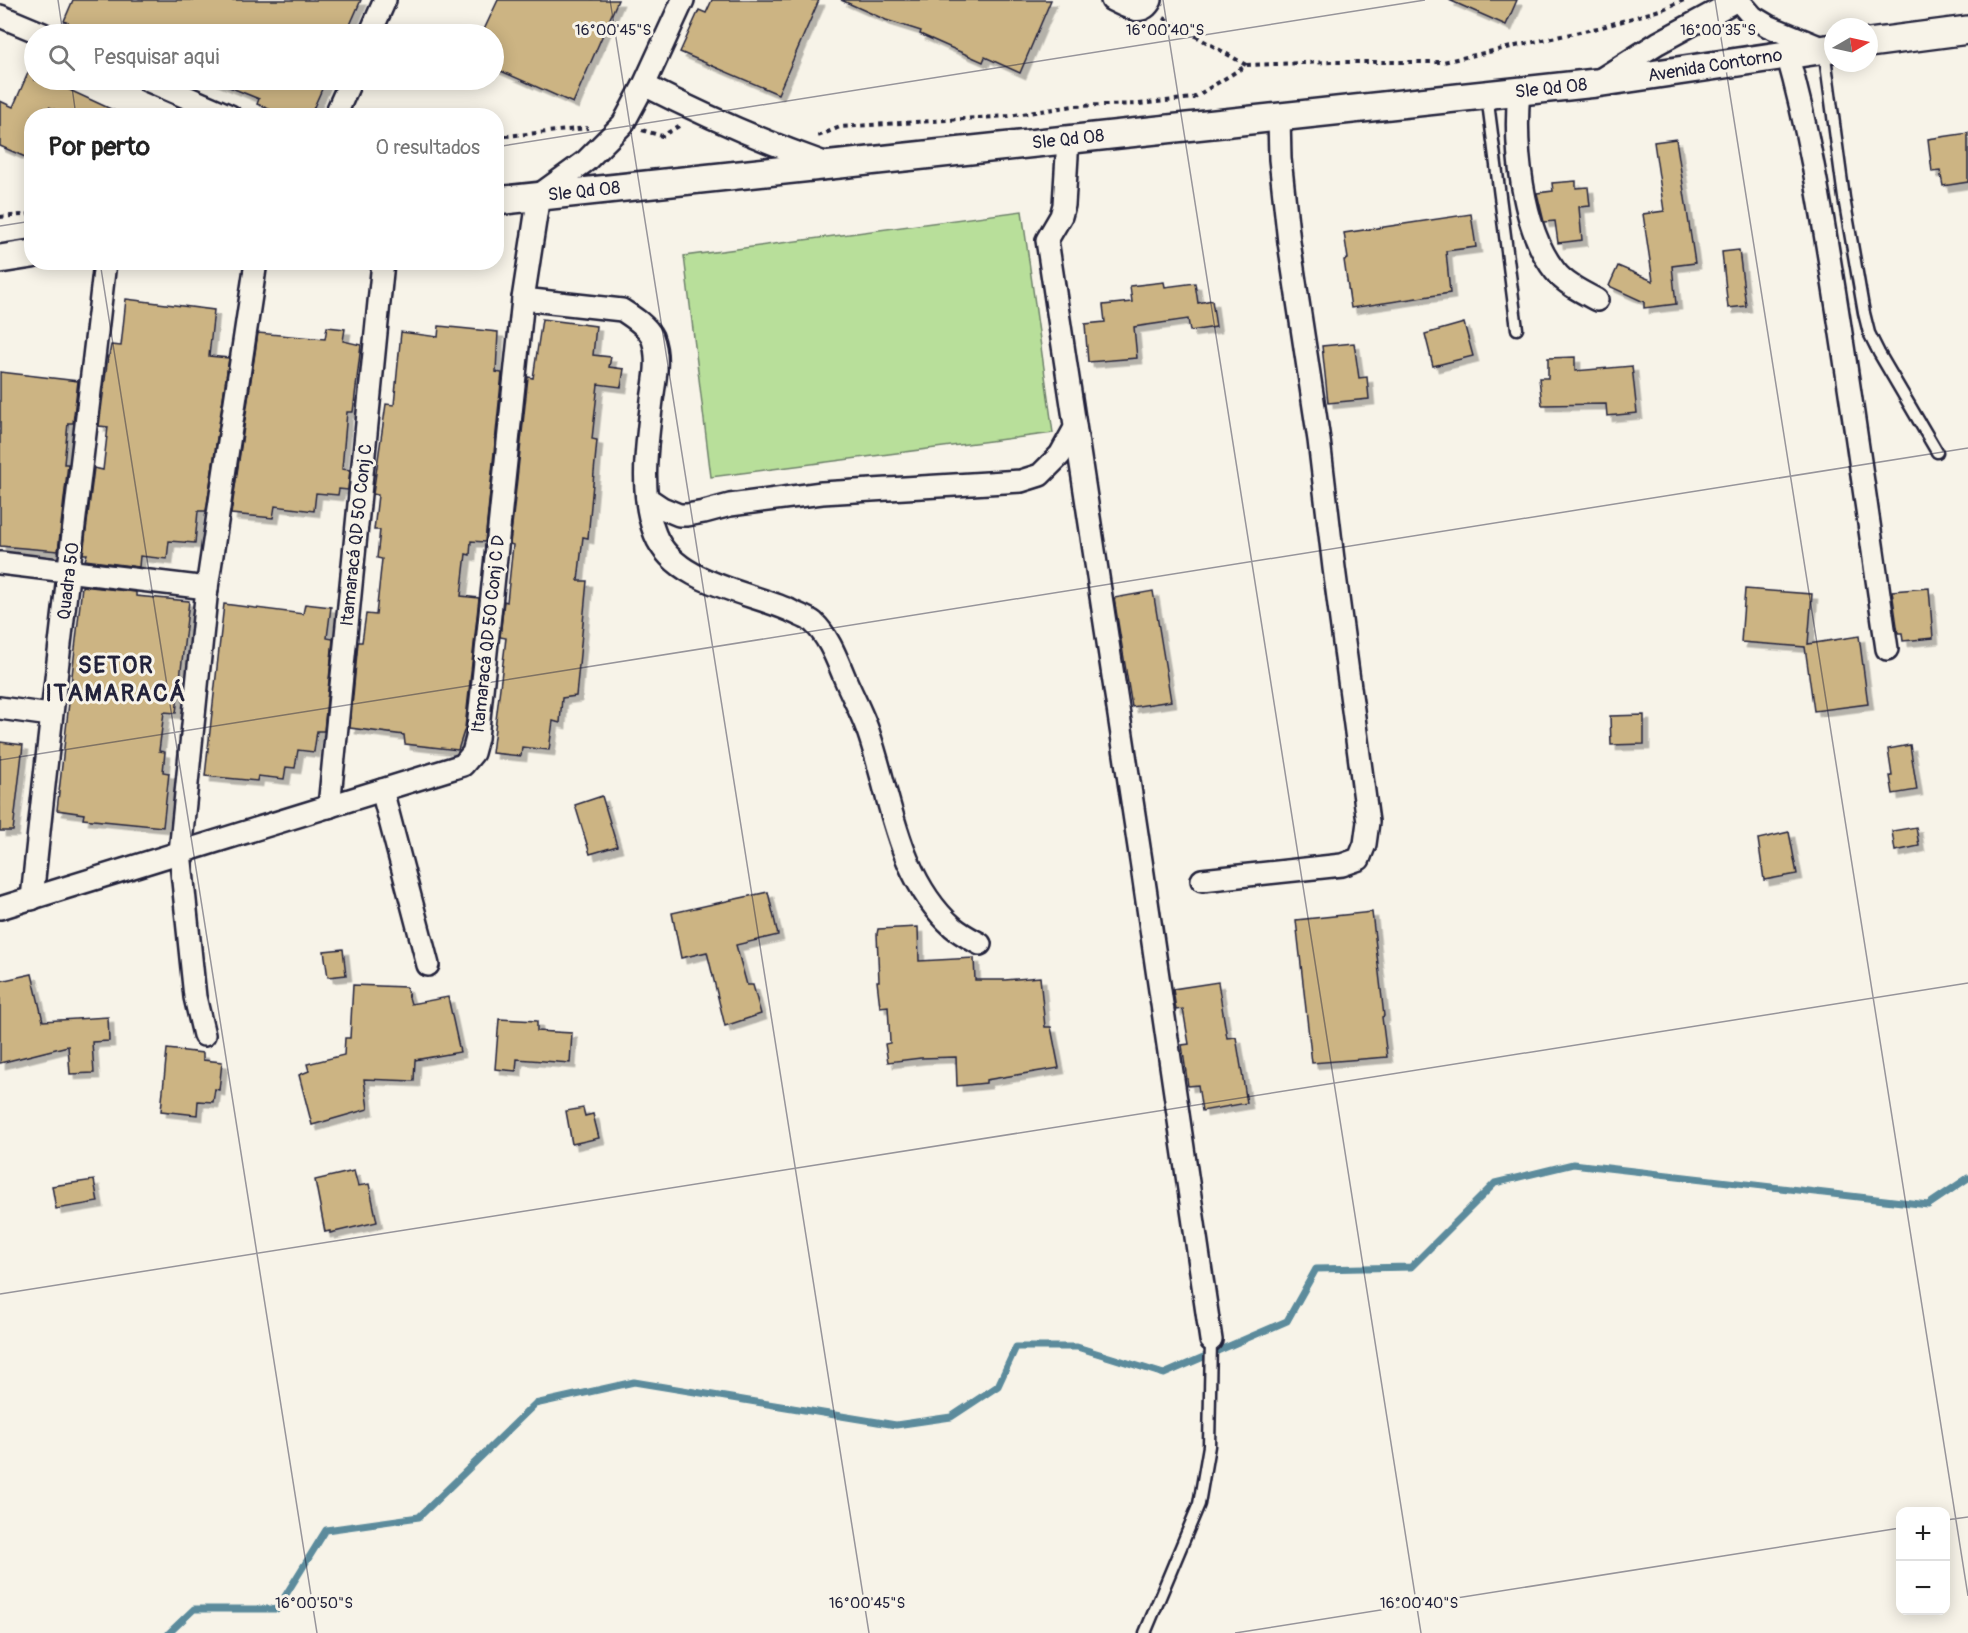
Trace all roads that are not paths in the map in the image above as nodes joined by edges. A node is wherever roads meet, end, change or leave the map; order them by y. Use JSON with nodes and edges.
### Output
{"nodes":[{"id":1,"x":384,"y":0,"type":"edge"},
{"id":2,"x":683,"y":0,"type":"edge"},
{"id":3,"x":1112,"y":0,"type":"edge"},
{"id":4,"x":1738,"y":0,"type":"edge"},
{"id":5,"x":1148,"y":4,"type":"edge"},
{"id":6,"x":0,"y":16,"type":"edge"},
{"id":7,"x":374,"y":24,"type":"edge"},
{"id":8,"x":24,"y":26,"type":"edge"},
{"id":9,"x":1968,"y":30,"type":"edge"},
{"id":10,"x":1878,"y":42,"type":"edge"},
{"id":11,"x":1824,"y":47,"type":"edge"},
{"id":12,"x":1824,"y":49,"type":"edge"},
{"id":13,"x":1787,"y":54,"type":"junction"},
{"id":14,"x":1831,"y":72,"type":"edge"},
{"id":15,"x":1596,"y":83,"type":"junction"},
{"id":16,"x":644,"y":85,"type":"junction"},
{"id":17,"x":170,"y":90,"type":"edge"},
{"id":18,"x":347,"y":90,"type":"edge"},
{"id":19,"x":1518,"y":91,"type":"junction"},
{"id":20,"x":1487,"y":94,"type":"junction"},
{"id":21,"x":212,"y":108,"type":"edge"},
{"id":22,"x":339,"y":108,"type":"edge"},
{"id":23,"x":1279,"y":117,"type":"junction"},
{"id":24,"x":1068,"y":139,"type":"junction"},
{"id":25,"x":831,"y":165,"type":"junction"},
{"id":26,"x":539,"y":195,"type":"junction"},
{"id":27,"x":504,"y":200,"type":"edge"},
{"id":28,"x":24,"y":256,"type":"edge"},
{"id":29,"x":0,"y":259,"type":"edge"},
{"id":30,"x":104,"y":270,"type":"edge"},
{"id":31,"x":255,"y":270,"type":"edge"},
{"id":32,"x":382,"y":270,"type":"edge"},
{"id":33,"x":523,"y":299,"type":"junction"},
{"id":34,"x":1597,"y":300,"type":"dead end"},
{"id":35,"x":1517,"y":329,"type":"dead end"},
{"id":36,"x":1075,"y":428,"type":"junction"},
{"id":37,"x":1937,"y":452,"type":"dead end"},
{"id":38,"x":647,"y":498,"type":"junction"},
{"id":39,"x":0,"y":563,"type":"edge"},
{"id":40,"x":70,"y":571,"type":"junction"},
{"id":41,"x":207,"y":588,"type":"junction"},
{"id":42,"x":1887,"y":649,"type":"dead end"},
{"id":43,"x":0,"y":708,"type":"edge"},
{"id":44,"x":50,"y":715,"type":"junction"},
{"id":45,"x":382,"y":790,"type":"junction"},
{"id":46,"x":329,"y":807,"type":"junction"},
{"id":47,"x":180,"y":852,"type":"junction"},
{"id":48,"x":1202,"y":880,"type":"dead end"},
{"id":49,"x":32,"y":899,"type":"junction"},
{"id":50,"x":0,"y":908,"type":"edge"},
{"id":51,"x":980,"y":944,"type":"dead end"},
{"id":52,"x":428,"y":965,"type":"dead end"},
{"id":53,"x":204,"y":1035,"type":"dead end"},
{"id":54,"x":1211,"y":1340,"type":"joint"},
{"id":55,"x":1145,"y":1633,"type":"edge"}],
"edges":[{"from":1,"to":7,"type":"street"},
{"from":2,"to":16,"type":"street"},
{"from":3,"to":5,"type":"street"},
{"from":4,"to":11,"type":"street"},
{"from":4,"to":15,"type":"street"},
{"from":6,"to":8,"type":"street"},
{"from":9,"to":10,"type":"street"},
{"from":12,"to":13,"type":"street","name":"Avenida Contorno"},
{"from":13,"to":15,"type":"street","name":"Avenida Contorno"},
{"from":13,"to":42,"type":"street"},
{"from":14,"to":37,"type":"lane"},
{"from":15,"to":19,"type":"street","name":"Sle Qd 08"},
{"from":16,"to":25,"type":"street"},
{"from":16,"to":26,"type":"street"},
{"from":17,"to":21,"type":"street"},
{"from":18,"to":22,"type":"street"},
{"from":19,"to":20,"type":"street","name":"Sle Qd 08"},
{"from":19,"to":34,"type":"street"},
{"from":20,"to":23,"type":"street","name":"Sle Qd 08"},
{"from":20,"to":35,"type":"lane"},
{"from":23,"to":24,"type":"street","name":"Sle Qd 08"},
{"from":23,"to":48,"type":"street"},
{"from":24,"to":25,"type":"street","name":"Sle Qd 08"},
{"from":24,"to":36,"type":"street"},
{"from":25,"to":26,"type":"street","name":"Sle Qd 08"},
{"from":26,"to":27,"type":"street"},
{"from":26,"to":33,"type":"street","name":"Itamaracá QD 50 Conj C D"},
{"from":28,"to":29,"type":"street"},
{"from":30,"to":40,"type":"street","name":"Quadra 50"},
{"from":31,"to":41,"type":"street"},
{"from":32,"to":46,"type":"street","name":"Itamaracá QD 50 Conj C"},
{"from":33,"to":38,"type":"street"},
{"from":33,"to":45,"type":"street","name":"Itamaracá QD 50 Conj C D"},
{"from":36,"to":38,"type":"street"},
{"from":36,"to":54,"type":"street"},
{"from":38,"to":51,"type":"street"},
{"from":39,"to":40,"type":"street"},
{"from":40,"to":41,"type":"street"},
{"from":40,"to":44,"type":"street","name":"Quadra 50"},
{"from":41,"to":47,"type":"street"},
{"from":43,"to":44,"type":"street"},
{"from":44,"to":49,"type":"street","name":"Quadra 50"},
{"from":45,"to":46,"type":"street","name":"Itamaracá QD 50 Conj C D"},
{"from":45,"to":52,"type":"street"},
{"from":46,"to":47,"type":"street","name":"Itamaracá QD 50 Conj C D"},
{"from":47,"to":49,"type":"street","name":"Itamaracá QD 50 Conj C D"},
{"from":47,"to":53,"type":"street"},
{"from":49,"to":50,"type":"street","name":"Itamaracá QD 50 Conj C D"},
{"from":54,"to":55,"type":"lane"}]}
